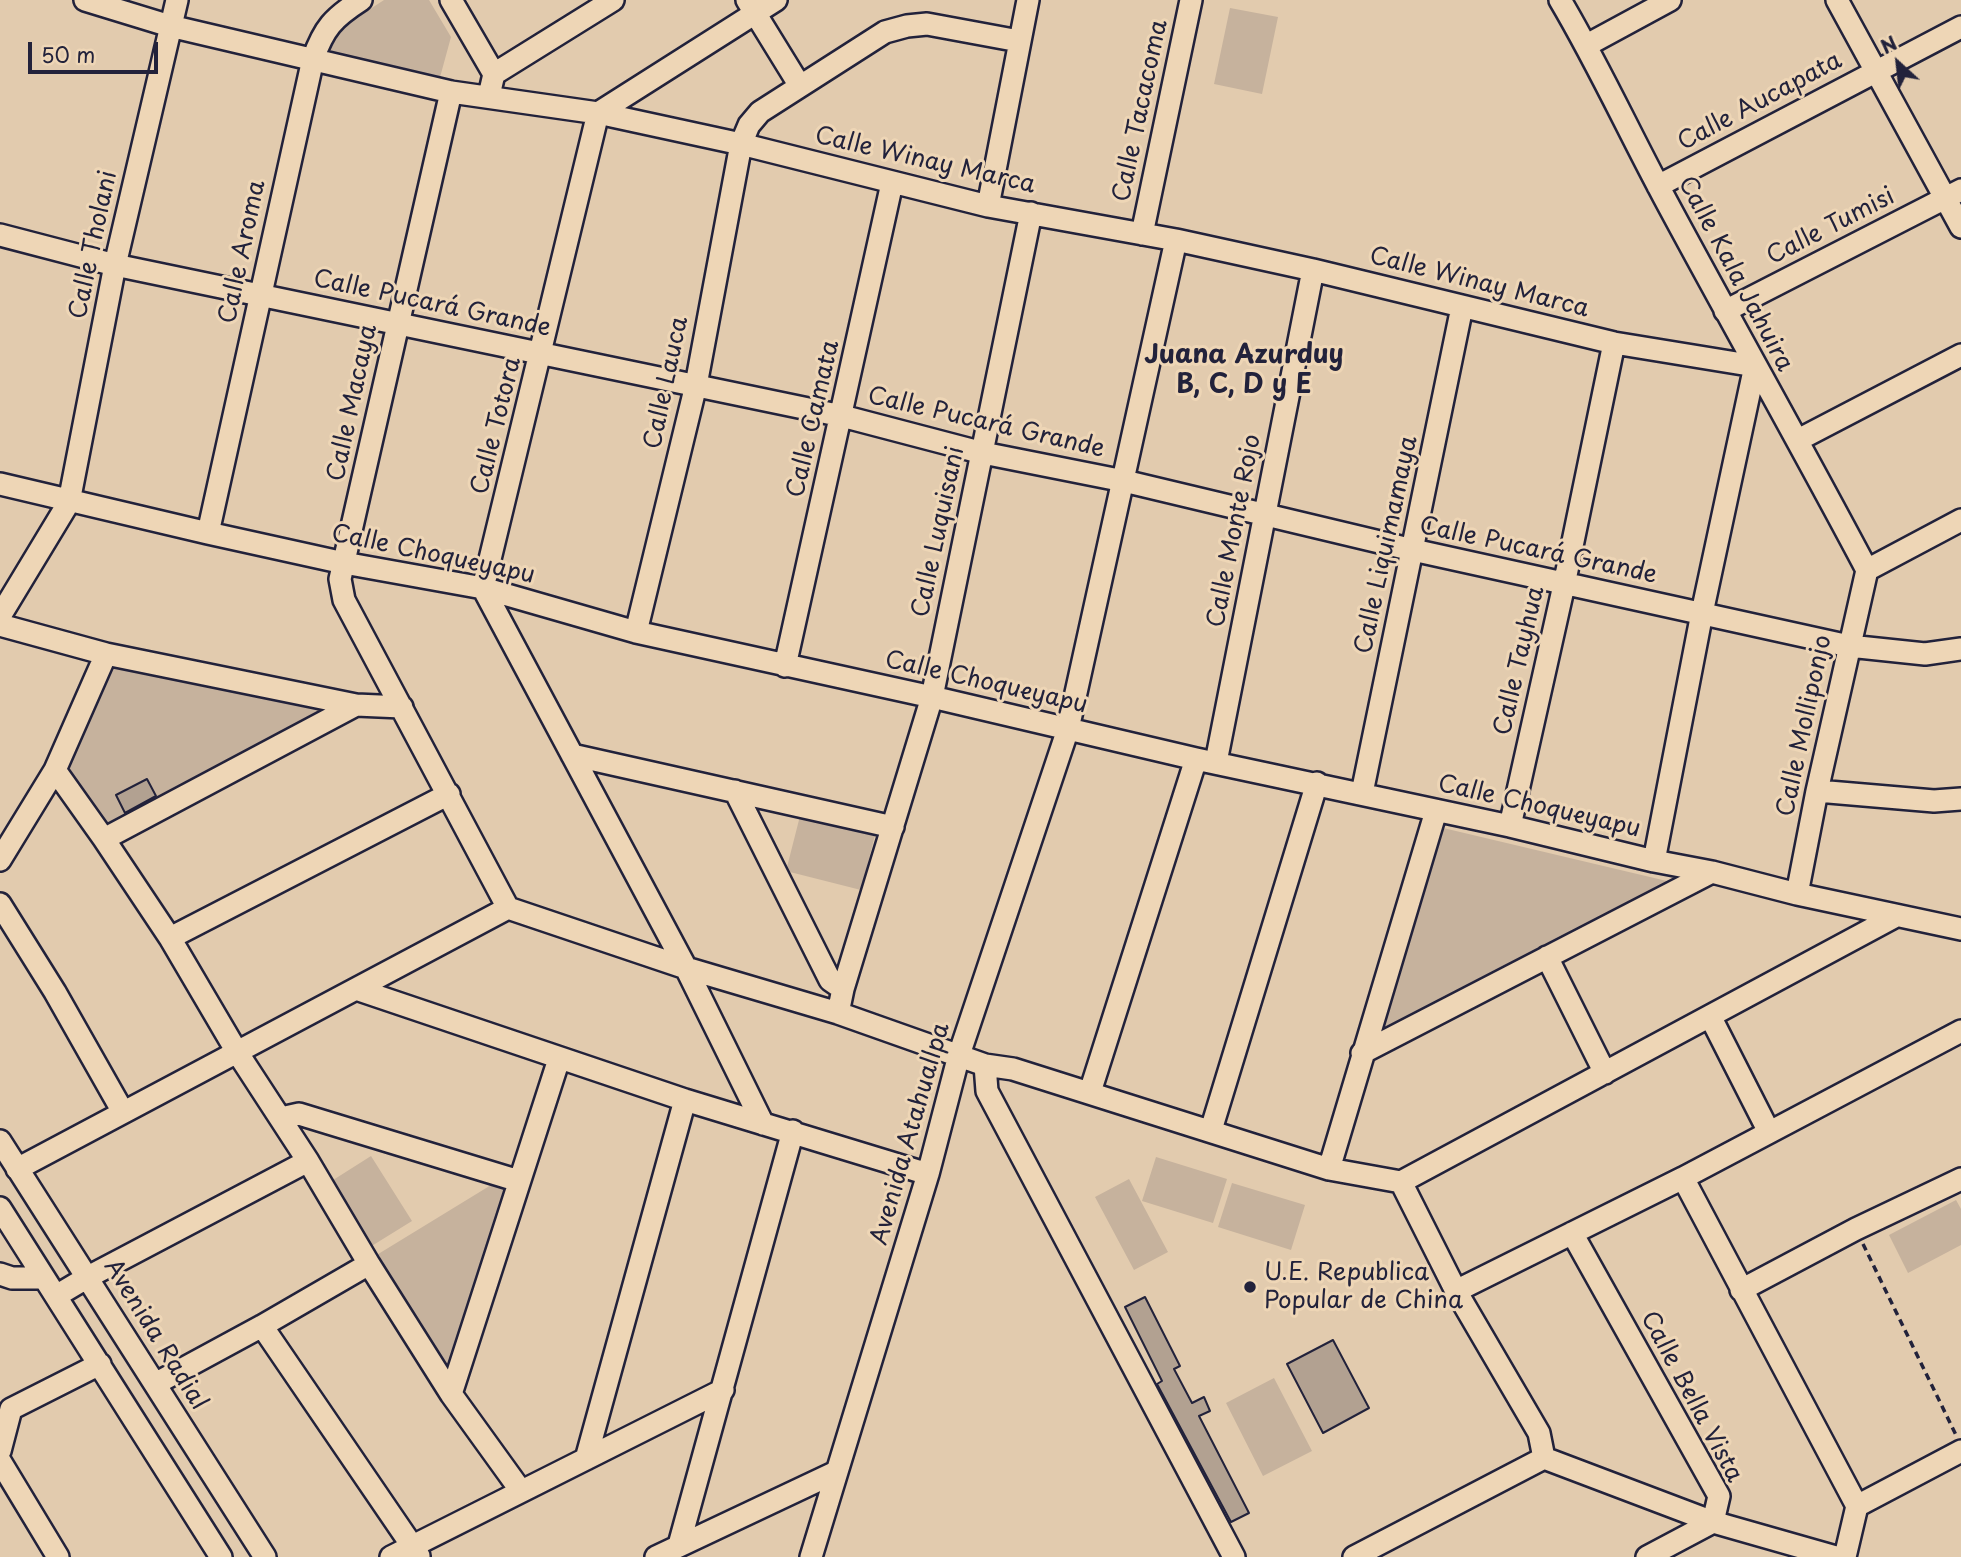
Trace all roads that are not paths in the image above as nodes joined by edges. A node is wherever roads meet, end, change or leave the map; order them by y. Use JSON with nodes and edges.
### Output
{"nodes":[{"id":1,"x":85,"y":0,"type":"edge"},
{"id":2,"x":177,"y":0,"type":"edge"},
{"id":3,"x":361,"y":0,"type":"edge"},
{"id":4,"x":451,"y":0,"type":"edge"},
{"id":5,"x":613,"y":0,"type":"edge"},
{"id":6,"x":776,"y":0,"type":"edge"},
{"id":7,"x":1028,"y":0,"type":"edge"},
{"id":8,"x":1191,"y":0,"type":"edge"},
{"id":9,"x":1560,"y":0,"type":"edge"},
{"id":10,"x":1670,"y":0,"type":"edge"},
{"id":11,"x":1837,"y":0,"type":"edge"},
{"id":12,"x":751,"y":7,"type":"edge"},
{"id":13,"x":170,"y":26,"type":"junction"},
{"id":14,"x":1961,"y":27,"type":"edge"},
{"id":15,"x":1019,"y":41,"type":"junction"},
{"id":16,"x":1587,"y":46,"type":"junction"},
{"id":17,"x":313,"y":59,"type":"junction"},
{"id":18,"x":1876,"y":70,"type":"junction"},
{"id":19,"x":494,"y":74,"type":"junction"},
{"id":20,"x":800,"y":86,"type":"junction"},
{"id":21,"x":451,"y":92,"type":"junction"},
{"id":22,"x":489,"y":96,"type":"junction"},
{"id":23,"x":598,"y":113,"type":"junction"},
{"id":24,"x":741,"y":144,"type":"junction"},
{"id":25,"x":892,"y":183,"type":"junction"},
{"id":26,"x":1658,"y":186,"type":"junction"},
{"id":27,"x":1953,"y":194,"type":"edge"},
{"id":28,"x":988,"y":206,"type":"junction"},
{"id":29,"x":1031,"y":213,"type":"junction"},
{"id":30,"x":1961,"y":227,"type":"edge"},
{"id":31,"x":1142,"y":234,"type":"junction"},
{"id":32,"x":0,"y":235,"type":"edge"},
{"id":33,"x":1176,"y":240,"type":"junction"},
{"id":34,"x":115,"y":265,"type":"junction"},
{"id":35,"x":1313,"y":270,"type":"junction"},
{"id":36,"x":261,"y":294,"type":"junction"},
{"id":37,"x":1462,"y":307,"type":"junction"},
{"id":38,"x":1726,"y":311,"type":"junction"},
{"id":39,"x":397,"y":324,"type":"junction"},
{"id":40,"x":1614,"y":343,"type":"junction"},
{"id":41,"x":542,"y":354,"type":"junction"},
{"id":42,"x":1961,"y":355,"type":"edge"},
{"id":43,"x":1755,"y":366,"type":"junction"},
{"id":44,"x":696,"y":385,"type":"junction"},
{"id":45,"x":842,"y":416,"type":"junction"},
{"id":46,"x":1798,"y":440,"type":"junction"},
{"id":47,"x":982,"y":453,"type":"junction"},
{"id":48,"x":1124,"y":481,"type":"junction"},
{"id":49,"x":0,"y":484,"type":"edge"},
{"id":50,"x":69,"y":502,"type":"junction"},
{"id":51,"x":1264,"y":515,"type":"junction"},
{"id":52,"x":1961,"y":520,"type":"edge"},
{"id":53,"x":208,"y":533,"type":"junction"},
{"id":54,"x":1413,"y":550,"type":"junction"},
{"id":55,"x":344,"y":563,"type":"junction"},
{"id":56,"x":1867,"y":570,"type":"junction"},
{"id":57,"x":1564,"y":585,"type":"junction"},
{"id":58,"x":483,"y":588,"type":"junction"},
{"id":59,"x":1702,"y":613,"type":"junction"},
{"id":60,"x":0,"y":616,"type":"edge"},
{"id":61,"x":0,"y":625,"type":"edge"},
{"id":62,"x":636,"y":632,"type":"junction"},
{"id":63,"x":1849,"y":646,"type":"junction"},
{"id":64,"x":1961,"y":649,"type":"edge"},
{"id":65,"x":106,"y":654,"type":"junction"},
{"id":66,"x":785,"y":666,"type":"junction"},
{"id":67,"x":932,"y":697,"type":"junction"},
{"id":68,"x":356,"y":705,"type":"junction"},
{"id":69,"x":402,"y":707,"type":"junction"},
{"id":70,"x":1068,"y":729,"type":"junction"},
{"id":71,"x":572,"y":755,"type":"junction"},
{"id":72,"x":1206,"y":761,"type":"junction"},
{"id":73,"x":55,"y":770,"type":"junction"},
{"id":74,"x":1317,"y":783,"type":"junction"},
{"id":75,"x":735,"y":791,"type":"junction"},
{"id":76,"x":1817,"y":791,"type":"junction"},
{"id":77,"x":1362,"y":793,"type":"junction"},
{"id":78,"x":449,"y":794,"type":"junction"},
{"id":79,"x":1961,"y":799,"type":"edge"},
{"id":80,"x":1436,"y":811,"type":"junction"},
{"id":81,"x":1510,"y":826,"type":"junction"},
{"id":82,"x":893,"y":827,"type":"junction"},
{"id":83,"x":104,"y":839,"type":"junction"},
{"id":84,"x":0,"y":860,"type":"edge"},
{"id":85,"x":1654,"y":861,"type":"junction"},
{"id":86,"x":1712,"y":872,"type":"junction"},
{"id":87,"x":1797,"y":894,"type":"junction"},
{"id":88,"x":0,"y":904,"type":"edge"},
{"id":89,"x":508,"y":908,"type":"junction"},
{"id":90,"x":1896,"y":916,"type":"junction"},
{"id":91,"x":1961,"y":929,"type":"edge"},
{"id":92,"x":170,"y":938,"type":"junction"},
{"id":93,"x":1547,"y":957,"type":"junction"},
{"id":94,"x":686,"y":968,"type":"junction"},
{"id":95,"x":356,"y":989,"type":"junction"},
{"id":96,"x":843,"y":989,"type":"junction"},
{"id":97,"x":838,"y":1013,"type":"junction"},
{"id":98,"x":1710,"y":1016,"type":"junction"},
{"id":99,"x":1961,"y":1031,"type":"edge"},
{"id":100,"x":237,"y":1052,"type":"junction"},
{"id":101,"x":1362,"y":1053,"type":"junction"},
{"id":102,"x":959,"y":1055,"type":"junction"},
{"id":103,"x":559,"y":1059,"type":"junction"},
{"id":104,"x":985,"y":1065,"type":"junction"},
{"id":105,"x":1605,"y":1073,"type":"junction"},
{"id":106,"x":1090,"y":1092,"type":"junction"},
{"id":107,"x":685,"y":1100,"type":"junction"},
{"id":108,"x":123,"y":1112,"type":"junction"},
{"id":109,"x":281,"y":1118,"type":"junction"},
{"id":110,"x":763,"y":1124,"type":"junction"},
{"id":111,"x":1211,"y":1130,"type":"junction"},
{"id":112,"x":793,"y":1131,"type":"junction"},
{"id":113,"x":1769,"y":1132,"type":"junction"},
{"id":114,"x":0,"y":1141,"type":"edge"},
{"id":115,"x":308,"y":1161,"type":"junction"},
{"id":116,"x":18,"y":1169,"type":"junction"},
{"id":117,"x":1329,"y":1169,"type":"junction"},
{"id":118,"x":928,"y":1174,"type":"junction"},
{"id":119,"x":1684,"y":1178,"type":"junction"},
{"id":120,"x":519,"y":1181,"type":"junction"},
{"id":121,"x":1960,"y":1181,"type":"edge"},
{"id":122,"x":1401,"y":1182,"type":"junction"},
{"id":123,"x":0,"y":1208,"type":"edge"},
{"id":124,"x":1572,"y":1234,"type":"junction"},
{"id":125,"x":369,"y":1264,"type":"junction"},
{"id":126,"x":0,"y":1274,"type":"edge"},
{"id":127,"x":88,"y":1276,"type":"junction"},
{"id":128,"x":44,"y":1278,"type":"junction"},
{"id":129,"x":1741,"y":1290,"type":"junction"},
{"id":130,"x":1456,"y":1291,"type":"junction"},
{"id":131,"x":56,"y":1296,"type":"junction"},
{"id":132,"x":262,"y":1326,"type":"junction"},
{"id":133,"x":100,"y":1364,"type":"junction"},
{"id":134,"x":155,"y":1384,"type":"junction"},
{"id":135,"x":723,"y":1390,"type":"junction"},
{"id":136,"x":451,"y":1394,"type":"junction"},
{"id":137,"x":5,"y":1407,"type":"edge"},
{"id":138,"x":1961,"y":1449,"type":"edge"},
{"id":139,"x":0,"y":1451,"type":"edge"},
{"id":140,"x":1544,"y":1458,"type":"junction"},
{"id":141,"x":586,"y":1459,"type":"junction"},
{"id":142,"x":0,"y":1461,"type":"edge"},
{"id":143,"x":836,"y":1472,"type":"junction"},
{"id":144,"x":522,"y":1491,"type":"junction"},
{"id":145,"x":1857,"y":1506,"type":"junction"},
{"id":146,"x":1713,"y":1522,"type":"junction"},
{"id":147,"x":679,"y":1545,"type":"junction"},
{"id":148,"x":416,"y":1551,"type":"edge"},
{"id":149,"x":58,"y":1557,"type":"edge"},
{"id":150,"x":220,"y":1557,"type":"edge"},
{"id":151,"x":265,"y":1557,"type":"edge"},
{"id":152,"x":391,"y":1557,"type":"edge"},
{"id":153,"x":656,"y":1557,"type":"edge"},
{"id":154,"x":811,"y":1557,"type":"edge"},
{"id":155,"x":1234,"y":1557,"type":"edge"},
{"id":156,"x":1354,"y":1557,"type":"edge"},
{"id":157,"x":1647,"y":1557,"type":"edge"},
{"id":158,"x":1836,"y":1557,"type":"edge"},
{"id":159,"x":1845,"y":1557,"type":"edge"}],
"edges":[{"from":1,"to":13,"type":"street","name":"Calle Winay Marca"},
{"from":2,"to":13,"type":"street","name":"Calle Tholani"},
{"from":3,"to":17,"type":"street","name":"Calle Aroma"},
{"from":4,"to":19,"type":"street"},
{"from":5,"to":19,"type":"street"},
{"from":6,"to":12,"type":"street"},
{"from":7,"to":15,"type":"street"},
{"from":8,"to":31,"type":"street","name":"Calle Tacacoma"},
{"from":9,"to":16,"type":"street","name":"Calle Kala Jahuira"},
{"from":10,"to":16,"type":"street"},
{"from":11,"to":18,"type":"street"},
{"from":12,"to":20,"type":"street"},
{"from":12,"to":23,"type":"street"},
{"from":13,"to":17,"type":"street","name":"Calle Winay Marca"},
{"from":13,"to":34,"type":"street","name":"Calle Tholani"},
{"from":14,"to":18,"type":"street","name":"Calle Aucapata"},
{"from":15,"to":20,"type":"street","name":"Calle Lauca"},
{"from":15,"to":28,"type":"street"},
{"from":16,"to":26,"type":"street","name":"Calle Kala Jahuira"},
{"from":17,"to":21,"type":"street","name":"Calle Winay Marca"},
{"from":17,"to":36,"type":"street","name":"Calle Aroma"},
{"from":18,"to":26,"type":"street","name":"Calle Aucapata"},
{"from":18,"to":27,"type":"street"},
{"from":19,"to":22,"type":"street"},
{"from":20,"to":24,"type":"street","name":"Calle Lauca"},
{"from":21,"to":22,"type":"street","name":"Calle Winay Marca"},
{"from":21,"to":39,"type":"street","name":"Calle Macaya"},
{"from":22,"to":23,"type":"street","name":"Calle Winay Marca"},
{"from":23,"to":24,"type":"street","name":"Calle Winay Marca"},
{"from":23,"to":41,"type":"street","name":"Calle Totora"},
{"from":24,"to":25,"type":"street","name":"Calle Winay Marca"},
{"from":24,"to":44,"type":"street","name":"Calle Lauca"},
{"from":25,"to":28,"type":"street","name":"Calle Winay Marca"},
{"from":25,"to":45,"type":"street","name":"Calle Camata"},
{"from":26,"to":38,"type":"street","name":"Calle Kala Jahuira"},
{"from":27,"to":30,"type":"street"},
{"from":27,"to":38,"type":"street","name":"Calle Tumisi"},
{"from":28,"to":29,"type":"street","name":"Calle Winay Marca"},
{"from":29,"to":31,"type":"street","name":"Calle Winay Marca"},
{"from":29,"to":47,"type":"street","name":"Calle Luquisani"},
{"from":31,"to":33,"type":"street","name":"Calle Winay Marca"},
{"from":32,"to":34,"type":"street","name":"Calle Pucará Grande"},
{"from":33,"to":35,"type":"street","name":"Calle Winay Marca"},
{"from":33,"to":48,"type":"street"},
{"from":34,"to":36,"type":"street","name":"Calle Pucará Grande"},
{"from":34,"to":50,"type":"street","name":"Calle Tholani"},
{"from":35,"to":37,"type":"street","name":"Calle Winay Marca"},
{"from":35,"to":51,"type":"street","name":"Calle Monte Rojo"},
{"from":36,"to":39,"type":"street","name":"Calle Pucará Grande"},
{"from":36,"to":53,"type":"street","name":"Calle Aroma"},
{"from":37,"to":40,"type":"street","name":"Calle Winay Marca"},
{"from":37,"to":54,"type":"street","name":"Calle Liquimamaya"},
{"from":38,"to":43,"type":"street","name":"Calle Kala Jahuira"},
{"from":39,"to":41,"type":"street","name":"Calle Pucará Grande"},
{"from":39,"to":55,"type":"street","name":"Calle Macaya"},
{"from":40,"to":43,"type":"street","name":"Calle Winay Marca"},
{"from":40,"to":57,"type":"street","name":"Calle Tayhua"},
{"from":41,"to":44,"type":"street","name":"Calle Pucará Grande"},
{"from":41,"to":58,"type":"street","name":"Calle Totora"},
{"from":42,"to":46,"type":"street"},
{"from":43,"to":46,"type":"street","name":"Calle Kala Jahuira"},
{"from":43,"to":59,"type":"street"},
{"from":44,"to":45,"type":"street","name":"Calle Pucará Grande"},
{"from":44,"to":62,"type":"street","name":"Calle Lauca"},
{"from":45,"to":47,"type":"street","name":"Calle Pucará Grande"},
{"from":45,"to":66,"type":"street","name":"Calle Camata"},
{"from":46,"to":56,"type":"street","name":"Calle Kala Jahuira"},
{"from":47,"to":48,"type":"street","name":"Calle Pucará Grande"},
{"from":47,"to":67,"type":"street","name":"Calle Luquisani"},
{"from":48,"to":51,"type":"street","name":"Calle Pucará Grande"},
{"from":48,"to":70,"type":"street"},
{"from":49,"to":50,"type":"street","name":"Calle Choqueyapu"},
{"from":50,"to":53,"type":"street","name":"Calle Choqueyapu"},
{"from":50,"to":60,"type":"street"},
{"from":51,"to":54,"type":"street","name":"Calle Pucará Grande"},
{"from":51,"to":72,"type":"street","name":"Calle Monte Rojo"},
{"from":52,"to":56,"type":"street"},
{"from":53,"to":55,"type":"street","name":"Calle Choqueyapu"},
{"from":54,"to":57,"type":"street","name":"Calle Pucará Grande"},
{"from":54,"to":77,"type":"street","name":"Calle Liquimamaya"},
{"from":55,"to":58,"type":"street","name":"Calle Choqueyapu"},
{"from":55,"to":69,"type":"street","name":"Calle Macaya"},
{"from":56,"to":63,"type":"street","name":"Calle Molliponjo"},
{"from":57,"to":59,"type":"street","name":"Calle Pucará Grande"},
{"from":57,"to":81,"type":"street","name":"Calle Tayhua"},
{"from":58,"to":62,"type":"street","name":"Calle Choqueyapu"},
{"from":58,"to":71,"type":"street"},
{"from":59,"to":63,"type":"street","name":"Calle Pucará Grande"},
{"from":59,"to":85,"type":"street"},
{"from":61,"to":65,"type":"street"},
{"from":62,"to":66,"type":"street","name":"Calle Choqueyapu"},
{"from":63,"to":64,"type":"street","name":"Calle Pucará Grande"},
{"from":63,"to":76,"type":"street","name":"Calle Molliponjo"},
{"from":65,"to":68,"type":"street"},
{"from":65,"to":73,"type":"street"},
{"from":66,"to":67,"type":"street","name":"Calle Choqueyapu"},
{"from":67,"to":70,"type":"street","name":"Calle Choqueyapu"},
{"from":67,"to":82,"type":"street","name":"Calle Luquisani"},
{"from":68,"to":69,"type":"street"},
{"from":68,"to":83,"type":"street"},
{"from":69,"to":78,"type":"street","name":"Calle Macaya"},
{"from":70,"to":72,"type":"street","name":"Calle Choqueyapu"},
{"from":70,"to":102,"type":"street","name":"Avenida Atahuallpa"},
{"from":71,"to":75,"type":"street"},
{"from":71,"to":94,"type":"street"},
{"from":72,"to":74,"type":"street","name":"Calle Choqueyapu"},
{"from":72,"to":106,"type":"street","name":"Calle Monte Rojo"},
{"from":73,"to":83,"type":"street"},
{"from":73,"to":84,"type":"street"},
{"from":74,"to":77,"type":"street","name":"Calle Choqueyapu"},
{"from":74,"to":111,"type":"street"},
{"from":75,"to":82,"type":"street"},
{"from":75,"to":96,"type":"street"},
{"from":76,"to":79,"type":"street"},
{"from":76,"to":87,"type":"street","name":"Calle Molliponjo"},
{"from":77,"to":80,"type":"street","name":"Calle Choqueyapu"},
{"from":78,"to":89,"type":"street","name":"Calle Macaya"},
{"from":78,"to":92,"type":"street"},
{"from":80,"to":81,"type":"street","name":"Calle Choqueyapu"},
{"from":80,"to":101,"type":"street"},
{"from":81,"to":85,"type":"street","name":"Calle Choqueyapu"},
{"from":82,"to":96,"type":"street","name":"Calle Luquisani"},
{"from":83,"to":92,"type":"street"},
{"from":85,"to":86,"type":"street","name":"Calle Choqueyapu"},
{"from":86,"to":87,"type":"street","name":"Calle Choqueyapu"},
{"from":86,"to":93,"type":"street"},
{"from":87,"to":90,"type":"street","name":"Calle Choqueyapu"},
{"from":88,"to":108,"type":"street"},
{"from":89,"to":94,"type":"street"},
{"from":89,"to":95,"type":"street"},
{"from":90,"to":91,"type":"street","name":"Calle Choqueyapu"},
{"from":90,"to":98,"type":"street"},
{"from":92,"to":100,"type":"street"},
{"from":93,"to":101,"type":"street"},
{"from":93,"to":105,"type":"street"},
{"from":94,"to":97,"type":"street"},
{"from":94,"to":110,"type":"street"},
{"from":95,"to":100,"type":"street"},
{"from":95,"to":103,"type":"street"},
{"from":96,"to":97,"type":"street","name":"Calle Luquisani"},
{"from":97,"to":102,"type":"street"},
{"from":98,"to":105,"type":"street"},
{"from":98,"to":113,"type":"street"},
{"from":99,"to":113,"type":"street"},
{"from":100,"to":108,"type":"street"},
{"from":100,"to":109,"type":"street"},
{"from":101,"to":117,"type":"street"},
{"from":102,"to":104,"type":"street"},
{"from":102,"to":118,"type":"street","name":"Avenida Atahuallpa"},
{"from":103,"to":107,"type":"street"},
{"from":103,"to":120,"type":"street"},
{"from":104,"to":106,"type":"street"},
{"from":104,"to":155,"type":"street"},
{"from":105,"to":122,"type":"street"},
{"from":106,"to":111,"type":"street"},
{"from":107,"to":110,"type":"street"},
{"from":107,"to":141,"type":"street"},
{"from":108,"to":116,"type":"street"},
{"from":109,"to":115,"type":"street"},
{"from":109,"to":120,"type":"street"},
{"from":110,"to":112,"type":"street"},
{"from":111,"to":117,"type":"street"},
{"from":112,"to":118,"type":"street"},
{"from":112,"to":135,"type":"street"},
{"from":113,"to":119,"type":"street"},
{"from":114,"to":116,"type":"street","name":"Avenida Radial"},
{"from":115,"to":125,"type":"street"},
{"from":115,"to":127,"type":"street"},
{"from":116,"to":127,"type":"street","name":"Avenida Radial"},
{"from":117,"to":122,"type":"street"},
{"from":118,"to":143,"type":"street","name":"Avenida Atahuallpa"},
{"from":119,"to":124,"type":"street"},
{"from":119,"to":129,"type":"street"},
{"from":120,"to":136,"type":"street"},
{"from":121,"to":129,"type":"street"},
{"from":122,"to":130,"type":"street"},
{"from":123,"to":128,"type":"street"},
{"from":124,"to":130,"type":"street"},
{"from":124,"to":146,"type":"street","name":"Calle Bella Vista"},
{"from":125,"to":132,"type":"street"},
{"from":125,"to":136,"type":"street"},
{"from":126,"to":128,"type":"street"},
{"from":127,"to":131,"type":"street"},
{"from":127,"to":134,"type":"street","name":"Avenida Radial"},
{"from":128,"to":131,"type":"street"},
{"from":129,"to":145,"type":"street"},
{"from":130,"to":140,"type":"street"},
{"from":131,"to":133,"type":"street"},
{"from":132,"to":134,"type":"street"},
{"from":132,"to":148,"type":"street"},
{"from":133,"to":137,"type":"street"},
{"from":133,"to":150,"type":"street"},
{"from":134,"to":151,"type":"street","name":"Avenida Radial"},
{"from":135,"to":141,"type":"street"},
{"from":135,"to":147,"type":"street"},
{"from":136,"to":144,"type":"street"},
{"from":137,"to":139,"type":"street"},
{"from":138,"to":145,"type":"street"},
{"from":140,"to":146,"type":"street"},
{"from":140,"to":156,"type":"street"},
{"from":141,"to":144,"type":"street"},
{"from":142,"to":149,"type":"street"},
{"from":143,"to":147,"type":"street"},
{"from":143,"to":154,"type":"street","name":"Avenida Atahuallpa"},
{"from":144,"to":148,"type":"street"},
{"from":145,"to":159,"type":"street"},
{"from":146,"to":157,"type":"street","name":"Calle Bella Vista"},
{"from":146,"to":158,"type":"street"},
{"from":147,"to":153,"type":"street"},
{"from":148,"to":152,"type":"street"}]}
